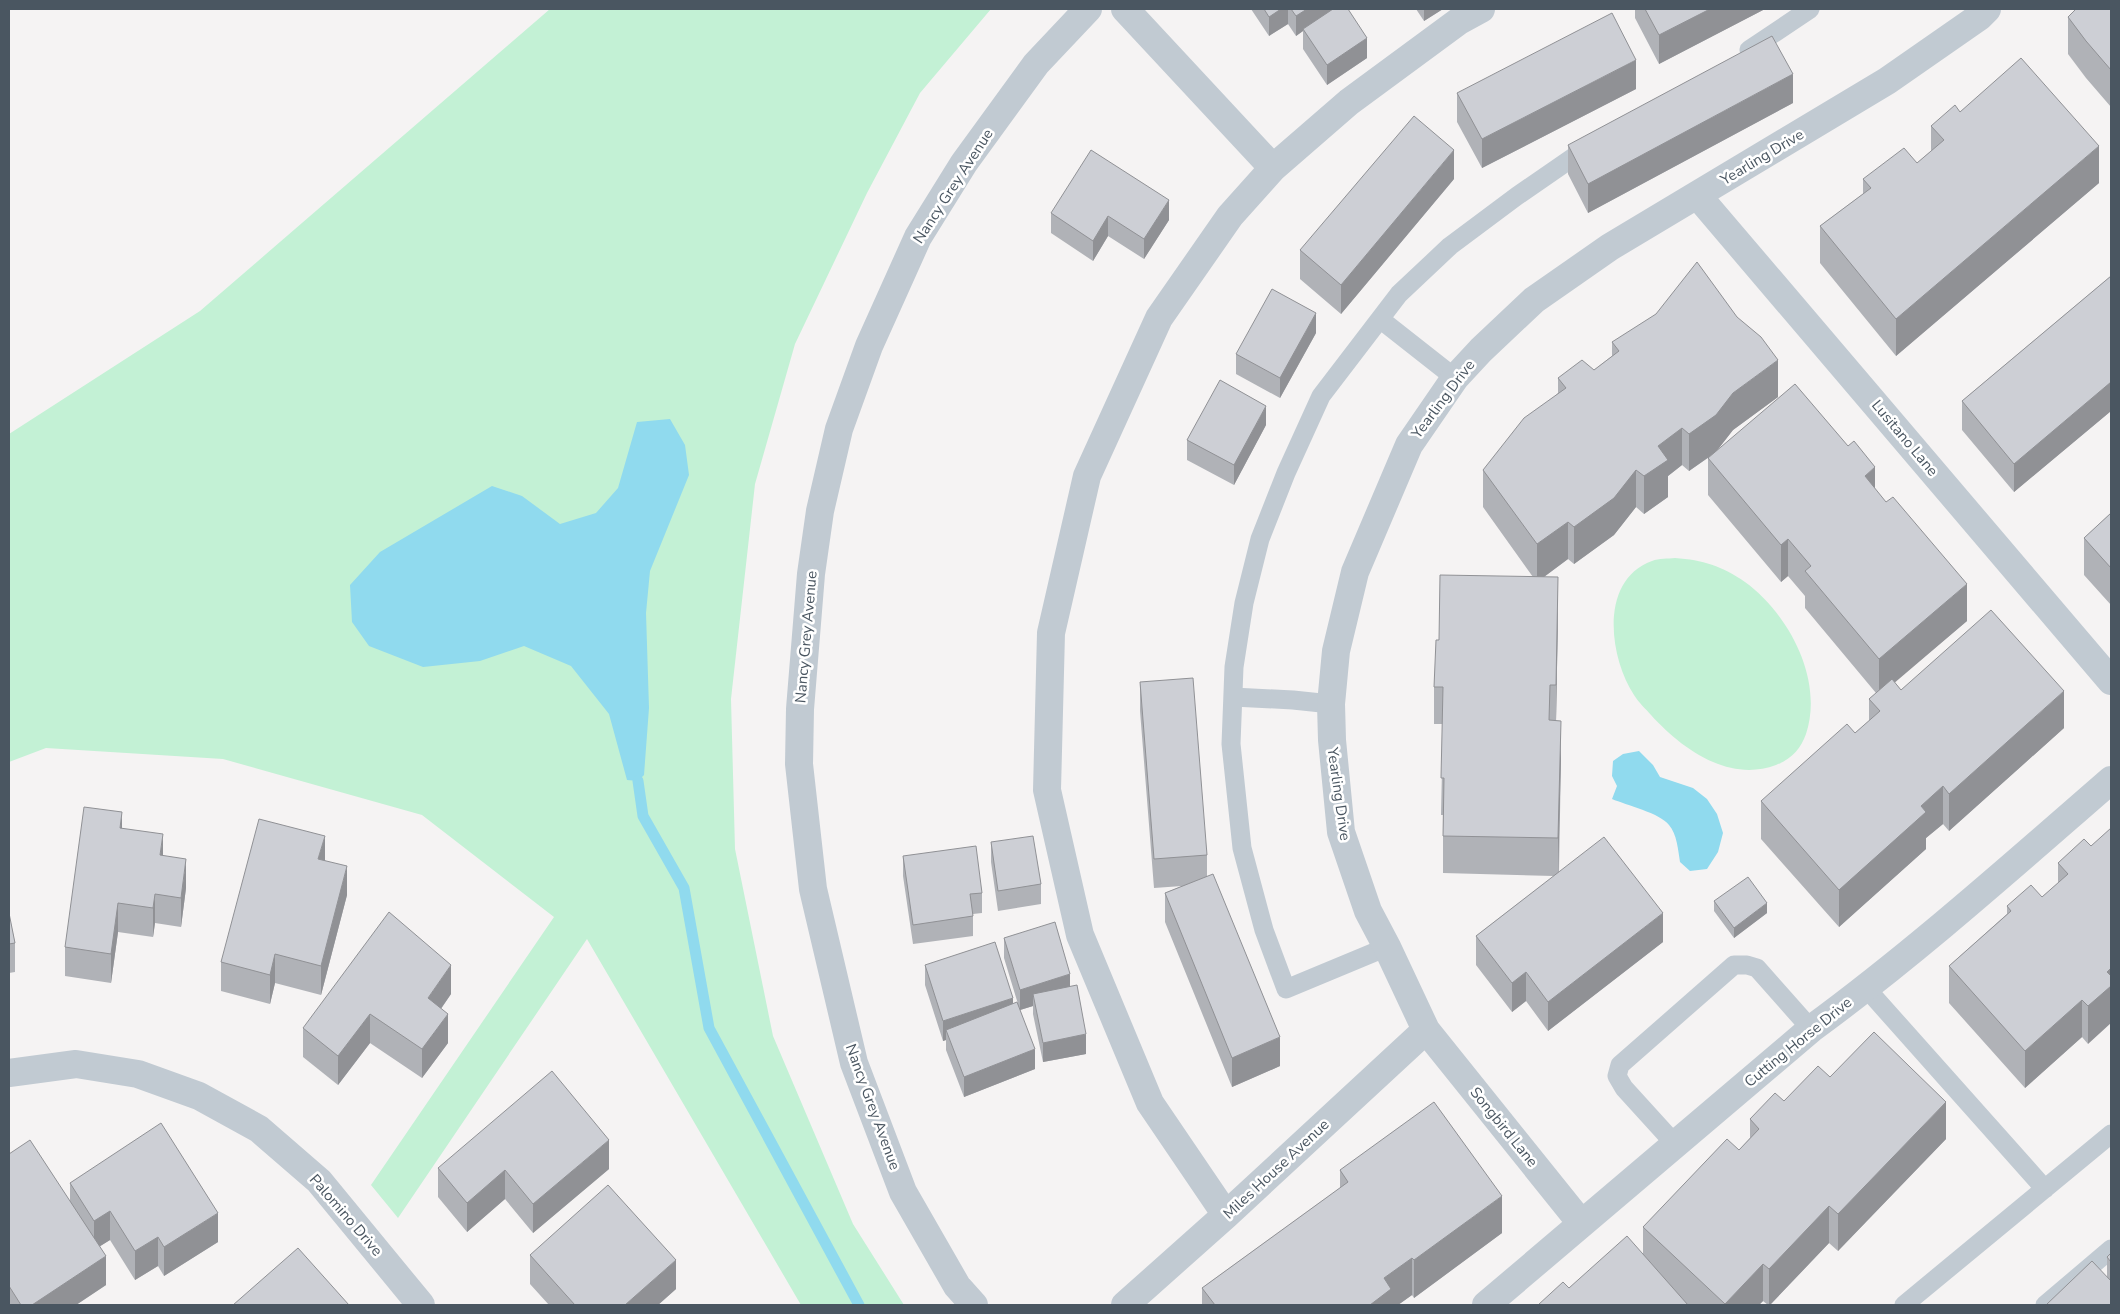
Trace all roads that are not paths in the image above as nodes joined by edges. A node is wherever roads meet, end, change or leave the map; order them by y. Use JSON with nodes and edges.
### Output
{"nodes":[{"id":1,"x":1088,"y":9,"type":"edge"},
{"id":2,"x":1125,"y":9,"type":"edge"},
{"id":3,"x":1482,"y":9,"type":"edge"},
{"id":4,"x":1810,"y":9,"type":"edge"},
{"id":5,"x":1987,"y":9,"type":"edge"},
{"id":6,"x":1735,"y":58,"type":"edge"},
{"id":7,"x":1601,"y":139,"type":"edge"},
{"id":8,"x":1273,"y":168,"type":"junction"},
{"id":9,"x":1698,"y":196,"type":"junction"},
{"id":10,"x":1380,"y":319,"type":"junction"},
{"id":11,"x":1455,"y":378,"type":"junction"},
{"id":12,"x":2111,"y":681,"type":"edge"},
{"id":13,"x":1233,"y":697,"type":"junction"},
{"id":14,"x":1331,"y":704,"type":"junction"},
{"id":15,"x":2111,"y":780,"type":"edge"},
{"id":16,"x":1387,"y":946,"type":"junction"},
{"id":17,"x":1866,"y":988,"type":"junction"},
{"id":18,"x":1811,"y":1029,"type":"junction"},
{"id":19,"x":1426,"y":1030,"type":"junction"},
{"id":20,"x":9,"y":1073,"type":"edge"},
{"id":21,"x":2111,"y":1134,"type":"edge"},
{"id":22,"x":1674,"y":1143,"type":"junction"},
{"id":23,"x":2045,"y":1188,"type":"junction"},
{"id":24,"x":1226,"y":1216,"type":"junction"},
{"id":25,"x":1582,"y":1223,"type":"junction"},
{"id":26,"x":2111,"y":1249,"type":"edge"},
{"id":27,"x":421,"y":1305,"type":"edge"},
{"id":28,"x":974,"y":1305,"type":"edge"},
{"id":29,"x":1126,"y":1305,"type":"edge"},
{"id":30,"x":1486,"y":1305,"type":"edge"},
{"id":31,"x":1904,"y":1305,"type":"edge"},
{"id":32,"x":2045,"y":1305,"type":"edge"}],
"edges":[{"from":1,"to":28,"type":"street","name":"Nancy Grey Avenue"},
{"from":2,"to":8,"type":"street"},
{"from":3,"to":8,"type":"street"},
{"from":4,"to":6,"type":"lane"},
{"from":5,"to":9,"type":"street","name":"Yearling Drive"},
{"from":7,"to":10,"type":"lane"},
{"from":8,"to":24,"type":"street"},
{"from":9,"to":11,"type":"street","name":"Yearling Drive"},
{"from":9,"to":12,"type":"street","name":"Lusitano Lane"},
{"from":10,"to":11,"type":"lane"},
{"from":10,"to":13,"type":"lane"},
{"from":11,"to":14,"type":"street","name":"Yearling Drive"},
{"from":13,"to":14,"type":"lane"},
{"from":13,"to":16,"type":"lane"},
{"from":14,"to":16,"type":"street","name":"Yearling Drive"},
{"from":15,"to":17,"type":"street","name":"Cutting Horse Drive"},
{"from":16,"to":19,"type":"street","name":"Yearling Drive"},
{"from":17,"to":18,"type":"street","name":"Cutting Horse Drive"},
{"from":17,"to":23,"type":"lane"},
{"from":18,"to":22,"type":"street","name":"Cutting Horse Drive"},
{"from":18,"to":22,"type":"lane"},
{"from":19,"to":24,"type":"street","name":"Miles House Avenue"},
{"from":19,"to":25,"type":"street","name":"Songbird Lane"},
{"from":20,"to":27,"type":"street","name":"Palomino Drive"},
{"from":21,"to":23,"type":"lane"},
{"from":22,"to":25,"type":"street","name":"Cutting Horse Drive"},
{"from":23,"to":31,"type":"lane"},
{"from":24,"to":29,"type":"street","name":"Miles House Avenue"},
{"from":25,"to":30,"type":"street","name":"Cutting Horse Drive"},
{"from":26,"to":32,"type":"lane"}]}
